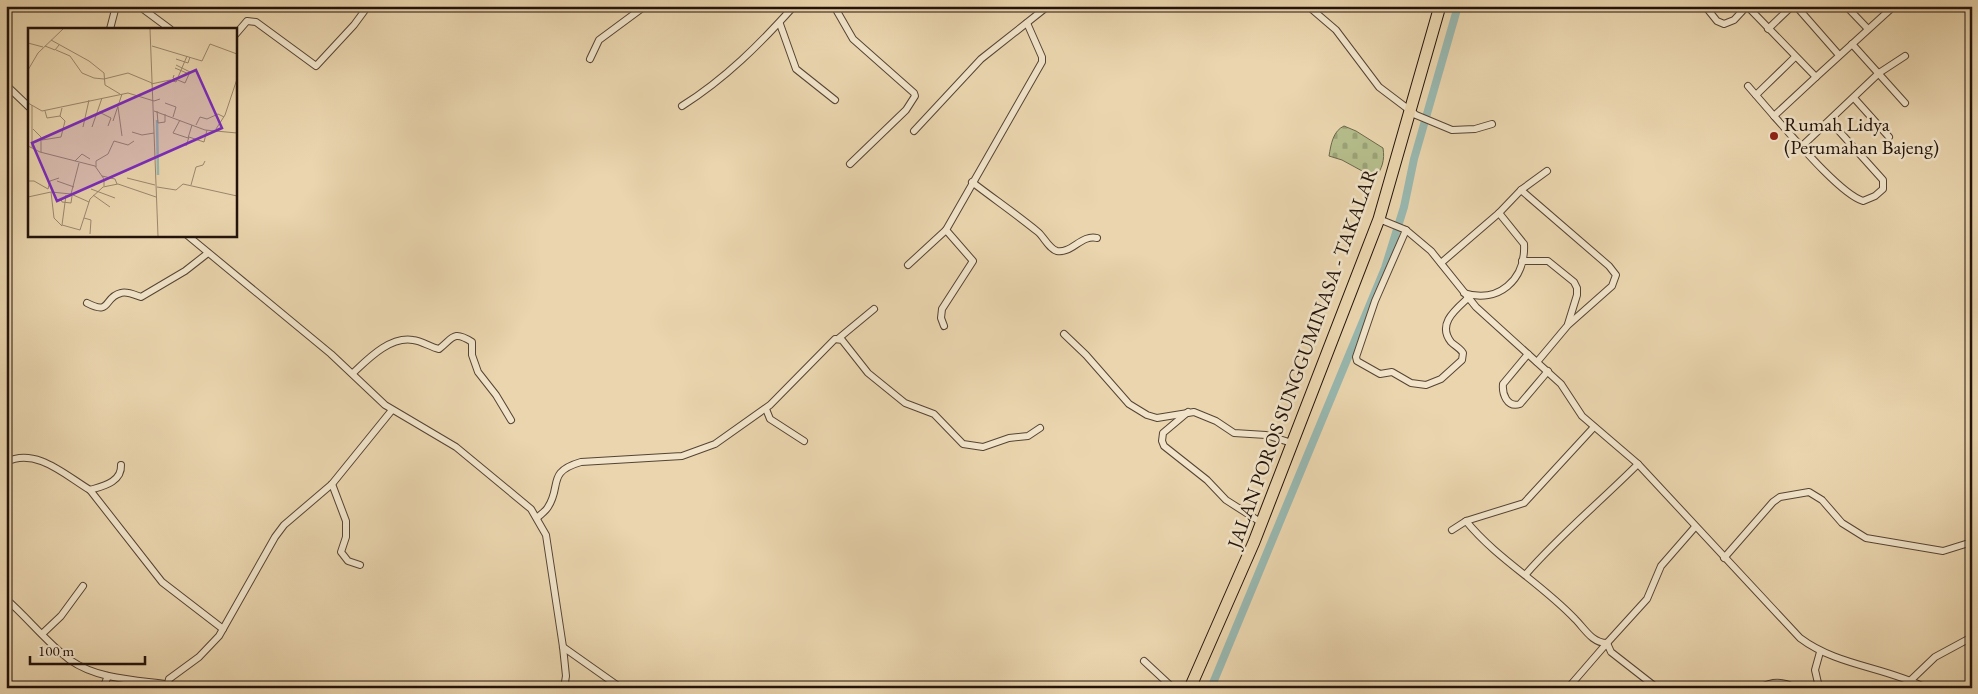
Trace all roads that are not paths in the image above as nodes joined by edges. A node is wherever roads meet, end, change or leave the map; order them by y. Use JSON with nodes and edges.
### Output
{"nodes":[{"id":1,"x":9,"y":6,"type":"edge"},
{"id":2,"x":126,"y":6,"type":"edge"},
{"id":3,"x":139,"y":6,"type":"edge"},
{"id":4,"x":368,"y":6,"type":"edge"},
{"id":5,"x":645,"y":6,"type":"edge"},
{"id":6,"x":794,"y":6,"type":"edge"},
{"id":7,"x":834,"y":6,"type":"edge"},
{"id":8,"x":1048,"y":6,"type":"edge"},
{"id":9,"x":1308,"y":6,"type":"edge"},
{"id":10,"x":1440,"y":6,"type":"edge"},
{"id":11,"x":1705,"y":6,"type":"edge"},
{"id":12,"x":1747,"y":6,"type":"edge"},
{"id":13,"x":1792,"y":6,"type":"edge"},
{"id":14,"x":1796,"y":6,"type":"edge"},
{"id":15,"x":1846,"y":6,"type":"edge"},
{"id":16,"x":116,"y":7,"type":"edge"},
{"id":17,"x":1892,"y":7,"type":"edge"},
{"id":18,"x":6,"y":10,"type":"edge"},
{"id":19,"x":1026,"y":23,"type":"junction"},
{"id":20,"x":780,"y":24,"type":"junction"},
{"id":21,"x":110,"y":28,"type":"edge"},
{"id":22,"x":169,"y":28,"type":"edge"},
{"id":23,"x":1768,"y":28,"type":"junction"},
{"id":24,"x":1868,"y":29,"type":"junction"},
{"id":25,"x":236,"y":34,"type":"edge"},
{"id":26,"x":1852,"y":44,"type":"junction"},
{"id":27,"x":1839,"y":55,"type":"junction"},
{"id":28,"x":1906,"y":56,"type":"dead end"},
{"id":29,"x":1795,"y":57,"type":"junction"},
{"id":30,"x":590,"y":59,"type":"dead end"},
{"id":31,"x":1879,"y":73,"type":"junction"},
{"id":32,"x":1816,"y":77,"type":"junction"},
{"id":33,"x":6,"y":84,"type":"edge"},
{"id":34,"x":1748,"y":86,"type":"dead end"},
{"id":35,"x":1756,"y":95,"type":"junction"},
{"id":36,"x":1854,"y":98,"type":"junction"},
{"id":37,"x":835,"y":100,"type":"dead end"},
{"id":38,"x":1905,"y":103,"type":"dead end"},
{"id":39,"x":28,"y":106,"type":"edge"},
{"id":40,"x":682,"y":106,"type":"dead end"},
{"id":41,"x":1413,"y":113,"type":"junction"},
{"id":42,"x":1774,"y":116,"type":"junction"},
{"id":43,"x":1830,"y":120,"type":"junction"},
{"id":44,"x":1492,"y":124,"type":"dead end"},
{"id":45,"x":914,"y":131,"type":"dead end"},
{"id":46,"x":1889,"y":138,"type":"dead end"},
{"id":47,"x":1801,"y":147,"type":"junction"},
{"id":48,"x":850,"y":164,"type":"dead end"},
{"id":49,"x":1547,"y":171,"type":"dead end"},
{"id":50,"x":972,"y":182,"type":"junction"},
{"id":51,"x":1521,"y":190,"type":"junction"},
{"id":52,"x":1499,"y":213,"type":"junction"},
{"id":53,"x":1382,"y":220,"type":"junction"},
{"id":54,"x":1404,"y":229,"type":"junction"},
{"id":55,"x":946,"y":230,"type":"junction"},
{"id":56,"x":188,"y":236,"type":"edge"},
{"id":57,"x":1097,"y":238,"type":"dead end"},
{"id":58,"x":208,"y":253,"type":"junction"},
{"id":59,"x":1522,"y":261,"type":"junction"},
{"id":60,"x":1441,"y":262,"type":"junction"},
{"id":61,"x":908,"y":265,"type":"dead end"},
{"id":62,"x":1462,"y":292,"type":"junction"},
{"id":63,"x":1468,"y":298,"type":"junction"},
{"id":64,"x":87,"y":303,"type":"dead end"},
{"id":65,"x":874,"y":309,"type":"dead end"},
{"id":66,"x":1568,"y":325,"type":"junction"},
{"id":67,"x":944,"y":326,"type":"dead end"},
{"id":68,"x":1064,"y":334,"type":"dead end"},
{"id":69,"x":839,"y":338,"type":"junction"},
{"id":70,"x":1528,"y":354,"type":"junction"},
{"id":71,"x":1538,"y":362,"type":"junction"},
{"id":72,"x":1548,"y":371,"type":"junction"},
{"id":73,"x":353,"y":373,"type":"junction"},
{"id":74,"x":766,"y":409,"type":"junction"},
{"id":75,"x":392,"y":410,"type":"junction"},
{"id":76,"x":1188,"y":412,"type":"junction"},
{"id":77,"x":510,"y":420,"type":"dead end"},
{"id":78,"x":1594,"y":427,"type":"junction"},
{"id":79,"x":1040,"y":428,"type":"dead end"},
{"id":80,"x":804,"y":441,"type":"dead end"},
{"id":81,"x":1292,"y":443,"type":"junction"},
{"id":82,"x":6,"y":462,"type":"edge"},
{"id":83,"x":1638,"y":464,"type":"junction"},
{"id":84,"x":121,"y":465,"type":"dead end"},
{"id":85,"x":332,"y":484,"type":"junction"},
{"id":86,"x":90,"y":490,"type":"junction"},
{"id":87,"x":537,"y":518,"type":"junction"},
{"id":88,"x":1466,"y":522,"type":"junction"},
{"id":89,"x":1262,"y":523,"type":"junction"},
{"id":90,"x":1695,"y":527,"type":"junction"},
{"id":91,"x":1452,"y":530,"type":"dead end"},
{"id":92,"x":1972,"y":542,"type":"edge"},
{"id":93,"x":1724,"y":558,"type":"junction"},
{"id":94,"x":360,"y":565,"type":"dead end"},
{"id":95,"x":1526,"y":574,"type":"junction"},
{"id":96,"x":83,"y":586,"type":"dead end"},
{"id":97,"x":6,"y":599,"type":"edge"},
{"id":98,"x":223,"y":629,"type":"junction"},
{"id":99,"x":42,"y":634,"type":"junction"},
{"id":100,"x":1972,"y":637,"type":"edge"},
{"id":101,"x":1607,"y":643,"type":"junction"},
{"id":102,"x":563,"y":647,"type":"junction"},
{"id":103,"x":1820,"y":652,"type":"junction"},
{"id":104,"x":1144,"y":661,"type":"dead end"},
{"id":105,"x":108,"y":676,"type":"junction"},
{"id":106,"x":1911,"y":680,"type":"junction"},
{"id":107,"x":166,"y":686,"type":"edge"},
{"id":108,"x":103,"y":688,"type":"edge"},
{"id":109,"x":564,"y":688,"type":"edge"},
{"id":110,"x":621,"y":688,"type":"edge"},
{"id":111,"x":1173,"y":688,"type":"edge"},
{"id":112,"x":1190,"y":688,"type":"edge"},
{"id":113,"x":1568,"y":688,"type":"edge"},
{"id":114,"x":1657,"y":688,"type":"edge"},
{"id":115,"x":1760,"y":688,"type":"edge"},
{"id":116,"x":1795,"y":688,"type":"edge"},
{"id":117,"x":1813,"y":688,"type":"edge"},
{"id":118,"x":1926,"y":688,"type":"edge"}],
"edges":[{"from":1,"to":18,"type":"street"},
{"from":2,"to":16,"type":"street"},
{"from":3,"to":22,"type":"street"},
{"from":4,"to":25,"type":"street"},
{"from":5,"to":30,"type":"street"},
{"from":6,"to":20,"type":"street"},
{"from":7,"to":48,"type":"street"},
{"from":8,"to":19,"type":"street"},
{"from":9,"to":41,"type":"street"},
{"from":10,"to":41,"type":"highway","name":"JALAN POROS SUNGGUMINASA - TAKALAR"},
{"from":11,"to":12,"type":"street"},
{"from":12,"to":23,"type":"street"},
{"from":13,"to":23,"type":"street"},
{"from":14,"to":27,"type":"street"},
{"from":15,"to":24,"type":"street"},
{"from":16,"to":21,"type":"street"},
{"from":17,"to":24,"type":"street"},
{"from":19,"to":45,"type":"street"},
{"from":19,"to":50,"type":"street"},
{"from":20,"to":37,"type":"street"},
{"from":20,"to":40,"type":"street"},
{"from":23,"to":29,"type":"street"},
{"from":24,"to":26,"type":"street"},
{"from":26,"to":27,"type":"street"},
{"from":26,"to":31,"type":"street"},
{"from":27,"to":32,"type":"street"},
{"from":28,"to":31,"type":"street"},
{"from":29,"to":32,"type":"street"},
{"from":29,"to":35,"type":"street"},
{"from":31,"to":36,"type":"street"},
{"from":31,"to":38,"type":"street"},
{"from":32,"to":42,"type":"street"},
{"from":33,"to":39,"type":"street"},
{"from":34,"to":35,"type":"street"},
{"from":35,"to":42,"type":"street"},
{"from":36,"to":43,"type":"street"},
{"from":36,"to":46,"type":"street"},
{"from":41,"to":44,"type":"street"},
{"from":41,"to":53,"type":"highway","name":"JALAN POROS SUNGGUMINASA - TAKALAR"},
{"from":42,"to":47,"type":"street"},
{"from":43,"to":47,"type":"street"},
{"from":43,"to":47,"type":"street"},
{"from":49,"to":51,"type":"street"},
{"from":50,"to":55,"type":"street"},
{"from":50,"to":57,"type":"street"},
{"from":51,"to":52,"type":"street"},
{"from":51,"to":66,"type":"street"},
{"from":52,"to":59,"type":"street"},
{"from":52,"to":60,"type":"street"},
{"from":53,"to":54,"type":"street"},
{"from":53,"to":81,"type":"highway","name":"JALAN POROS SUNGGUMINASA - TAKALAR"},
{"from":54,"to":60,"type":"street"},
{"from":54,"to":63,"type":"street"},
{"from":55,"to":61,"type":"street"},
{"from":55,"to":67,"type":"street"},
{"from":56,"to":58,"type":"street"},
{"from":58,"to":64,"type":"street"},
{"from":58,"to":73,"type":"street"},
{"from":59,"to":62,"type":"street"},
{"from":59,"to":66,"type":"street"},
{"from":60,"to":62,"type":"street"},
{"from":62,"to":63,"type":"street"},
{"from":63,"to":70,"type":"street"},
{"from":65,"to":69,"type":"street"},
{"from":66,"to":71,"type":"street"},
{"from":68,"to":76,"type":"street"},
{"from":69,"to":74,"type":"street"},
{"from":69,"to":79,"type":"street"},
{"from":70,"to":71,"type":"street"},
{"from":70,"to":72,"type":"street"},
{"from":71,"to":72,"type":"street"},
{"from":72,"to":78,"type":"street"},
{"from":73,"to":75,"type":"street"},
{"from":73,"to":77,"type":"street"},
{"from":74,"to":80,"type":"street"},
{"from":74,"to":87,"type":"street"},
{"from":75,"to":85,"type":"street"},
{"from":75,"to":87,"type":"street"},
{"from":76,"to":81,"type":"street"},
{"from":76,"to":89,"type":"street"},
{"from":78,"to":83,"type":"street"},
{"from":78,"to":88,"type":"street"},
{"from":81,"to":89,"type":"highway","name":"JALAN POROS SUNGGUMINASA - TAKALAR"},
{"from":82,"to":86,"type":"street"},
{"from":83,"to":90,"type":"street"},
{"from":83,"to":95,"type":"street"},
{"from":84,"to":86,"type":"street"},
{"from":85,"to":94,"type":"street"},
{"from":85,"to":98,"type":"street"},
{"from":86,"to":98,"type":"street"},
{"from":87,"to":102,"type":"street"},
{"from":88,"to":91,"type":"street"},
{"from":88,"to":95,"type":"street"},
{"from":89,"to":112,"type":"highway","name":"JALAN POROS SUNGGUMINASA - TAKALAR"},
{"from":90,"to":93,"type":"street"},
{"from":90,"to":101,"type":"street"},
{"from":92,"to":93,"type":"street"},
{"from":93,"to":103,"type":"street"},
{"from":95,"to":101,"type":"street"},
{"from":96,"to":99,"type":"street"},
{"from":97,"to":99,"type":"street"},
{"from":98,"to":107,"type":"street"},
{"from":99,"to":105,"type":"street"},
{"from":100,"to":106,"type":"street"},
{"from":101,"to":113,"type":"street"},
{"from":101,"to":114,"type":"street"},
{"from":102,"to":109,"type":"street"},
{"from":102,"to":110,"type":"street"},
{"from":103,"to":106,"type":"street"},
{"from":103,"to":117,"type":"street"},
{"from":104,"to":111,"type":"street"},
{"from":105,"to":107,"type":"street"},
{"from":105,"to":108,"type":"street"},
{"from":106,"to":118,"type":"street"},
{"from":115,"to":116,"type":"street"}]}
